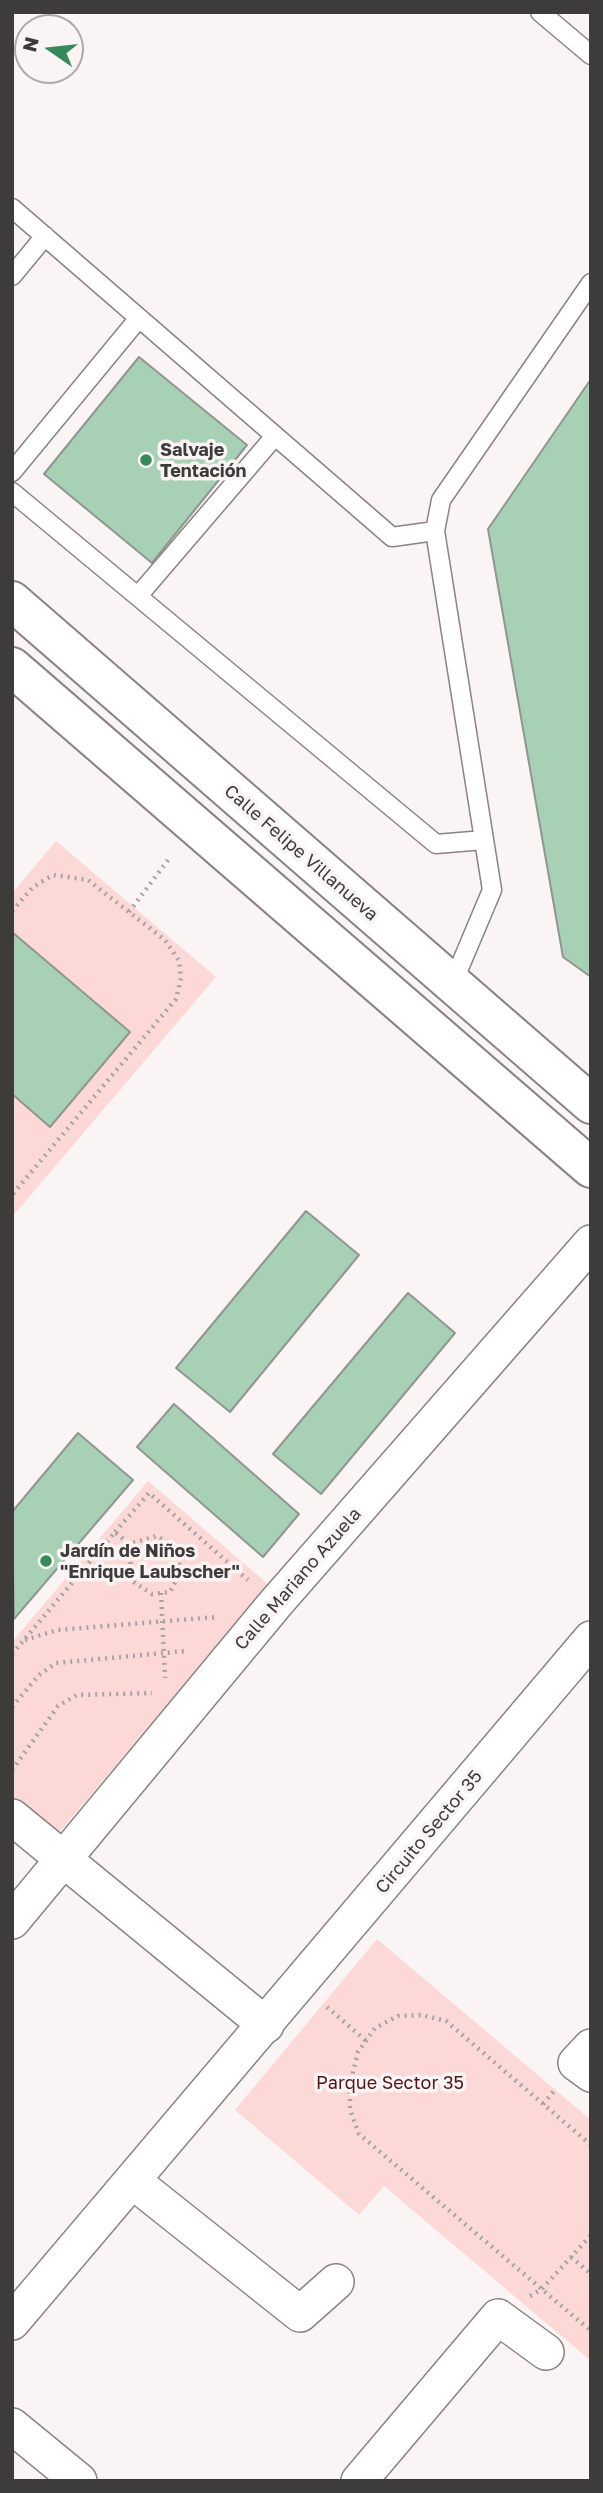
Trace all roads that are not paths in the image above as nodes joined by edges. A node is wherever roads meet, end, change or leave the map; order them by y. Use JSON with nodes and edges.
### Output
{"nodes":[{"id":1,"x":540,"y":12,"type":"edge"},
{"id":2,"x":591,"y":55,"type":"edge"},
{"id":3,"x":12,"y":208,"type":"edge"},
{"id":4,"x":45,"y":236,"type":"junction"},
{"id":5,"x":12,"y":276,"type":"edge"},
{"id":6,"x":591,"y":283,"type":"edge"},
{"id":7,"x":139,"y":318,"type":"junction"},
{"id":8,"x":275,"y":436,"type":"junction"},
{"id":9,"x":12,"y":472,"type":"edge"},
{"id":10,"x":12,"y":492,"type":"edge"},
{"id":11,"x":435,"y":531,"type":"junction"},
{"id":12,"x":138,"y":596,"type":"junction"},
{"id":13,"x":12,"y":601,"type":"edge"},
{"id":14,"x":12,"y":667,"type":"edge"},
{"id":15,"x":484,"y":840,"type":"junction"},
{"id":16,"x":452,"y":985,"type":"junction"},
{"id":17,"x":591,"y":1104,"type":"edge"},
{"id":18,"x":591,"y":1168,"type":"edge"},
{"id":19,"x":591,"y":1243,"type":"edge"},
{"id":20,"x":591,"y":1639,"type":"edge"},
{"id":21,"x":12,"y":1817,"type":"edge"},
{"id":22,"x":64,"y":1860,"type":"junction"},
{"id":23,"x":12,"y":1921,"type":"edge"},
{"id":24,"x":266,"y":2025,"type":"junction"},
{"id":25,"x":591,"y":2047,"type":"edge"},
{"id":26,"x":591,"y":2074,"type":"edge"},
{"id":27,"x":134,"y":2182,"type":"junction"},
{"id":28,"x":336,"y":2282,"type":"dead end"},
{"id":29,"x":12,"y":2322,"type":"edge"},
{"id":30,"x":546,"y":2352,"type":"dead end"},
{"id":31,"x":12,"y":2426,"type":"edge"},
{"id":32,"x":79,"y":2481,"type":"edge"},
{"id":33,"x":359,"y":2481,"type":"edge"}],
"edges":[{"from":1,"to":2,"type":"lane"},
{"from":3,"to":4,"type":"lane"},
{"from":4,"to":5,"type":"lane"},
{"from":4,"to":7,"type":"lane"},
{"from":6,"to":11,"type":"lane"},
{"from":7,"to":8,"type":"lane"},
{"from":7,"to":9,"type":"lane"},
{"from":8,"to":11,"type":"lane"},
{"from":8,"to":12,"type":"lane"},
{"from":10,"to":12,"type":"lane"},
{"from":11,"to":15,"type":"lane"},
{"from":12,"to":15,"type":"lane"},
{"from":13,"to":16,"type":"main road","name":"Calle Felipe Villanueva"},
{"from":14,"to":18,"type":"main road"},
{"from":15,"to":16,"type":"lane"},
{"from":16,"to":17,"type":"main road","name":"Calle Felipe Villanueva"},
{"from":19,"to":22,"type":"street","name":"Calle Mariano Azuela"},
{"from":20,"to":24,"type":"street","name":"Circuito Sector 35"},
{"from":21,"to":22,"type":"street"},
{"from":22,"to":23,"type":"street","name":"Calle Mariano Azuela"},
{"from":22,"to":24,"type":"street"},
{"from":24,"to":27,"type":"street","name":"Circuito Sector 35"},
{"from":25,"to":26,"type":"street"},
{"from":27,"to":28,"type":"street"},
{"from":27,"to":29,"type":"street","name":"Circuito Sector 35"},
{"from":30,"to":33,"type":"street"},
{"from":31,"to":32,"type":"street"}]}
